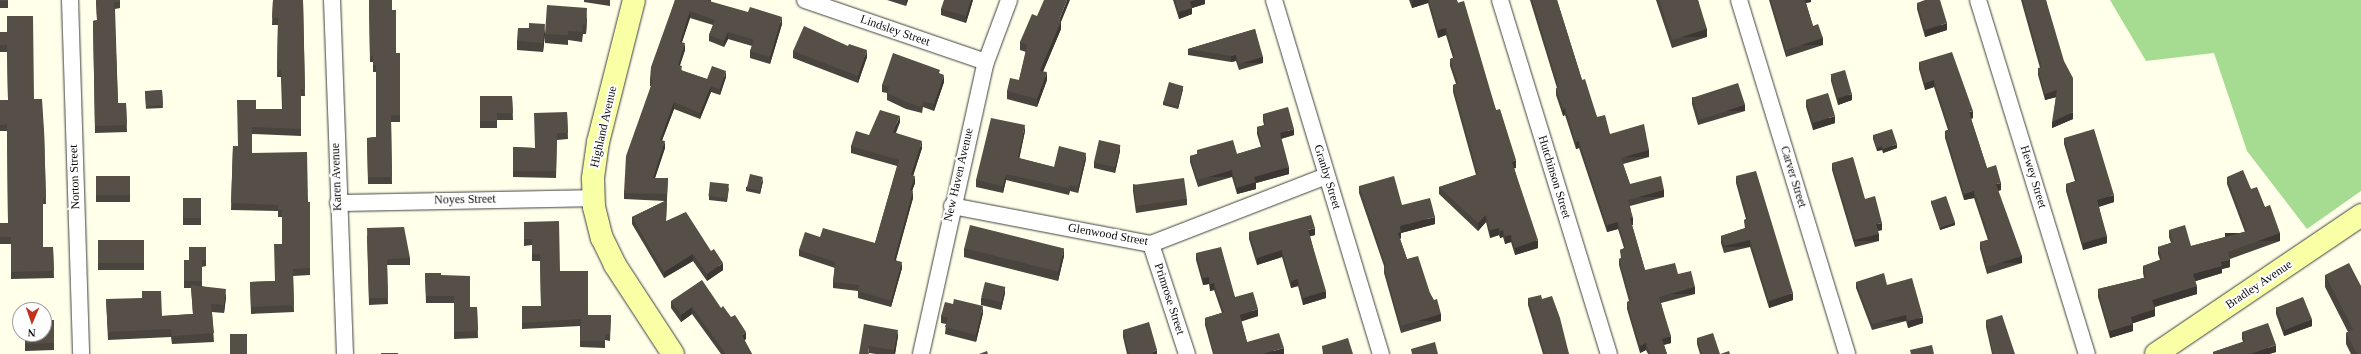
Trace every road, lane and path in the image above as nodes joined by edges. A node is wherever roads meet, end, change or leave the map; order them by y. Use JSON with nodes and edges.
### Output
{"nodes":[{"id":1,"x":70,"y":0,"type":"edge"},
{"id":2,"x":332,"y":0,"type":"edge"},
{"id":3,"x":634,"y":0,"type":"edge"},
{"id":4,"x":805,"y":0,"type":"edge"},
{"id":5,"x":1009,"y":0,"type":"edge"},
{"id":6,"x":1274,"y":0,"type":"edge"},
{"id":7,"x":1500,"y":0,"type":"edge"},
{"id":8,"x":1739,"y":0,"type":"edge"},
{"id":9,"x":1978,"y":0,"type":"edge"},
{"id":10,"x":986,"y":62,"type":"junction"},
{"id":11,"x":1326,"y":176,"type":"junction"},
{"id":12,"x":593,"y":198,"type":"junction"},
{"id":13,"x":338,"y":203,"type":"junction"},
{"id":14,"x":952,"y":206,"type":"junction"},
{"id":15,"x":2361,"y":215,"type":"edge"},
{"id":16,"x":1151,"y":244,"type":"junction"},
{"id":17,"x":81,"y":354,"type":"edge"},
{"id":18,"x":345,"y":354,"type":"edge"},
{"id":19,"x":673,"y":354,"type":"edge"},
{"id":20,"x":921,"y":354,"type":"edge"},
{"id":21,"x":1187,"y":354,"type":"edge"},
{"id":22,"x":1381,"y":354,"type":"edge"},
{"id":23,"x":1609,"y":354,"type":"edge"},
{"id":24,"x":1847,"y":354,"type":"edge"},
{"id":25,"x":2087,"y":354,"type":"edge"},
{"id":26,"x":2156,"y":354,"type":"edge"}],
"edges":[{"from":1,"to":17,"type":"street","name":"Norton Street"},
{"from":2,"to":13,"type":"street","name":"Karen Avenue"},
{"from":3,"to":12,"type":"main road","name":"Highland Avenue"},
{"from":4,"to":10,"type":"street","name":"Lindsley Street"},
{"from":5,"to":10,"type":"street","name":"New Haven Avenue"},
{"from":6,"to":11,"type":"street","name":"Granby Street"},
{"from":7,"to":23,"type":"street","name":"Hutchinson Street"},
{"from":8,"to":24,"type":"street","name":"Carver Street"},
{"from":9,"to":25,"type":"street","name":"Hewey Street"},
{"from":10,"to":14,"type":"street","name":"New Haven Avenue"},
{"from":11,"to":16,"type":"street","name":"Glenwood Street"},
{"from":11,"to":22,"type":"street","name":"Granby Street"},
{"from":12,"to":13,"type":"street","name":"Noyes Street"},
{"from":12,"to":19,"type":"main road","name":"Highland Avenue"},
{"from":13,"to":18,"type":"street","name":"Karen Avenue"},
{"from":14,"to":16,"type":"street","name":"Glenwood Street"},
{"from":14,"to":20,"type":"street","name":"New Haven Avenue"},
{"from":15,"to":26,"type":"main road","name":"Bradley Avenue"},
{"from":16,"to":21,"type":"street","name":"Primrose Street"}]}
